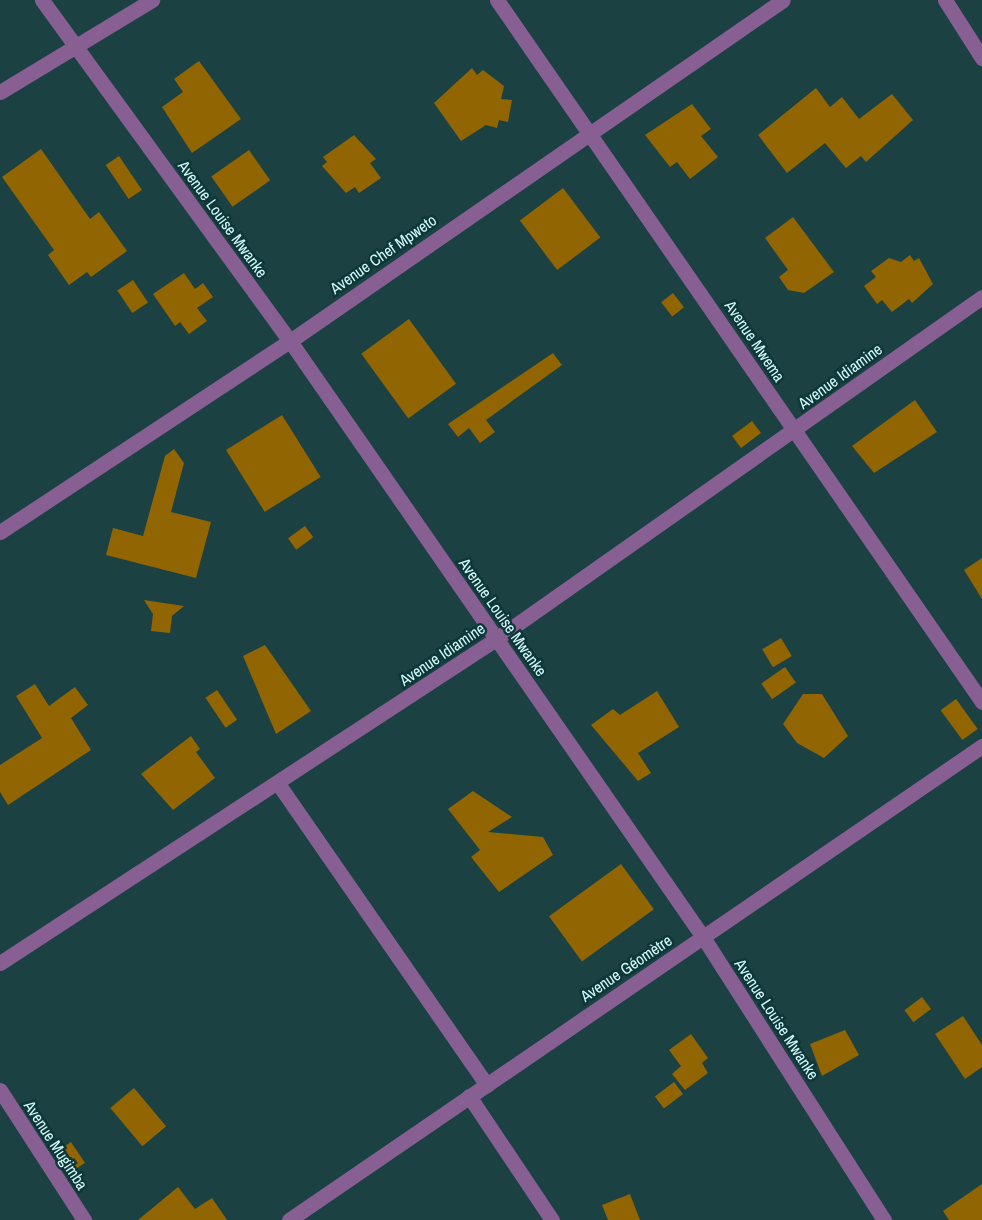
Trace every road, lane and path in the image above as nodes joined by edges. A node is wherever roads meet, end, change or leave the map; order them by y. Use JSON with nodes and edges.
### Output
{"nodes":[{"id":1,"x":42,"y":0,"type":"edge"},
{"id":2,"x":152,"y":0,"type":"edge"},
{"id":3,"x":497,"y":0,"type":"edge"},
{"id":4,"x":783,"y":0,"type":"edge"},
{"id":5,"x":945,"y":0,"type":"edge"},
{"id":6,"x":74,"y":48,"type":"junction"},
{"id":7,"x":982,"y":58,"type":"edge"},
{"id":8,"x":0,"y":92,"type":"edge"},
{"id":9,"x":591,"y":133,"type":"junction"},
{"id":10,"x":982,"y":297,"type":"edge"},
{"id":11,"x":290,"y":340,"type":"junction"},
{"id":12,"x":795,"y":431,"type":"junction"},
{"id":13,"x":0,"y":532,"type":"edge"},
{"id":14,"x":496,"y":639,"type":"junction"},
{"id":15,"x":982,"y":702,"type":"edge"},
{"id":16,"x":982,"y":746,"type":"edge"},
{"id":17,"x":279,"y":784,"type":"junction"},
{"id":18,"x":703,"y":937,"type":"junction"},
{"id":19,"x":0,"y":963,"type":"edge"},
{"id":20,"x":488,"y":1085,"type":"junction"},
{"id":21,"x":0,"y":1090,"type":"edge"},
{"id":22,"x":470,"y":1096,"type":"junction"},
{"id":23,"x":84,"y":1220,"type":"edge"},
{"id":24,"x":289,"y":1220,"type":"edge"},
{"id":25,"x":552,"y":1220,"type":"edge"},
{"id":26,"x":884,"y":1220,"type":"edge"}],
"edges":[{"from":1,"to":6,"type":"street","name":"Avenue Louise Mwanke"},
{"from":2,"to":6,"type":"street"},
{"from":3,"to":9,"type":"street","name":"Avenue Mwema"},
{"from":4,"to":9,"type":"street","name":"Avenue Chef Mpweto"},
{"from":5,"to":7,"type":"street"},
{"from":6,"to":8,"type":"street"},
{"from":6,"to":11,"type":"street","name":"Avenue Louise Mwanke"},
{"from":9,"to":11,"type":"street","name":"Avenue Chef Mpweto"},
{"from":9,"to":12,"type":"street","name":"Avenue Mwema"},
{"from":10,"to":12,"type":"street","name":"Avenue Idiamine"},
{"from":11,"to":13,"type":"street","name":"Avenue Chef Mpweto"},
{"from":11,"to":14,"type":"street","name":"Avenue Louise Mwanke"},
{"from":12,"to":14,"type":"street","name":"Avenue Idiamine"},
{"from":12,"to":15,"type":"street","name":"Avenue Mwema"},
{"from":14,"to":17,"type":"street","name":"Avenue Idiamine"},
{"from":14,"to":18,"type":"street","name":"Avenue Louise Mwanke"},
{"from":16,"to":18,"type":"street","name":"Avenue Géomètre"},
{"from":17,"to":19,"type":"street","name":"Avenue Idiamine"},
{"from":17,"to":20,"type":"street"},
{"from":18,"to":20,"type":"street","name":"Avenue Géomètre"},
{"from":18,"to":26,"type":"street","name":"Avenue Louise Mwanke"},
{"from":20,"to":22,"type":"street","name":"Avenue Géomètre"},
{"from":21,"to":23,"type":"street","name":"Avenue Mugimba"},
{"from":22,"to":24,"type":"street","name":"Avenue Géomètre"},
{"from":22,"to":25,"type":"street"}]}
